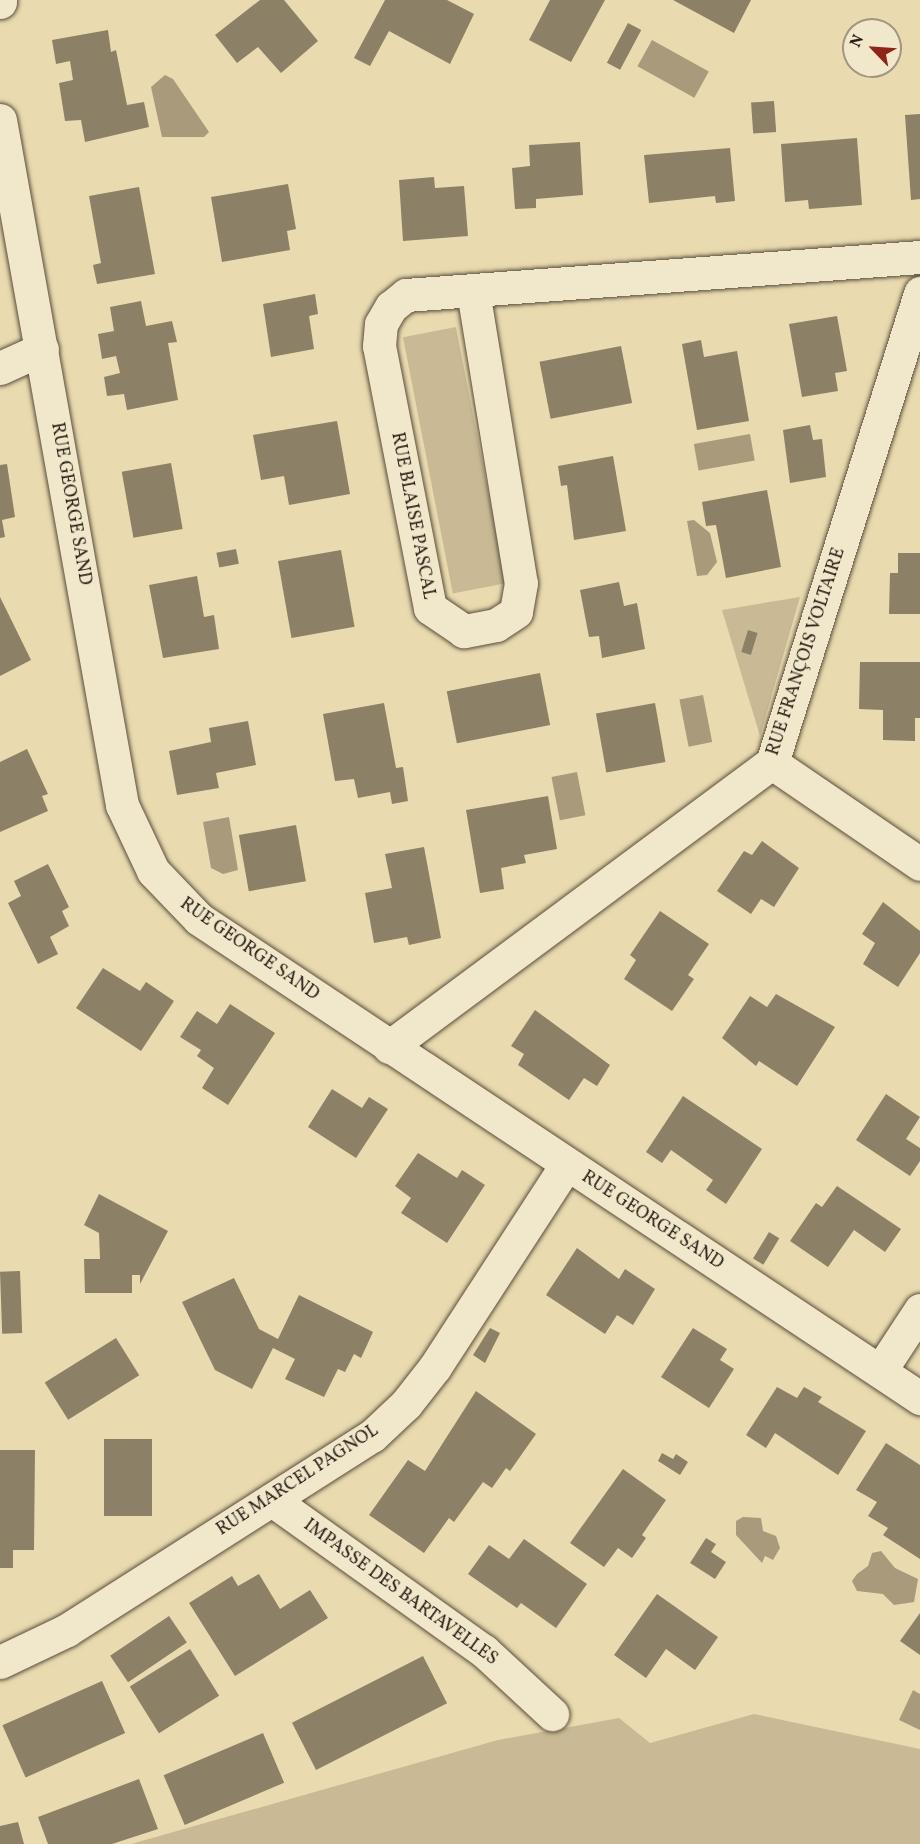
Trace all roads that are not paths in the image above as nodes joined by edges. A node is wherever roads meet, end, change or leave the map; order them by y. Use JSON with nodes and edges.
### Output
{"nodes":[{"id":1,"x":0,"y":120,"type":"edge"},
{"id":2,"x":920,"y":257,"type":"edge"},
{"id":3,"x":473,"y":291,"type":"junction"},
{"id":4,"x":920,"y":293,"type":"edge"},
{"id":5,"x":42,"y":349,"type":"junction"},
{"id":6,"x":0,"y":368,"type":"edge"},
{"id":7,"x":772,"y":764,"type":"junction"},
{"id":8,"x":920,"y":864,"type":"edge"},
{"id":9,"x":389,"y":1047,"type":"junction"},
{"id":10,"x":566,"y":1165,"type":"junction"},
{"id":11,"x":920,"y":1310,"type":"edge"},
{"id":12,"x":880,"y":1371,"type":"junction"},
{"id":13,"x":920,"y":1398,"type":"edge"},
{"id":14,"x":272,"y":1500,"type":"junction"},
{"id":15,"x":0,"y":1662,"type":"edge"},
{"id":16,"x":552,"y":1714,"type":"dead end"}],
"edges":[{"from":1,"to":5,"type":"street","name":"RUE GEORGE SAND"},
{"from":2,"to":3,"type":"street","name":"RUE BLAISE PASCAL"},
{"from":3,"to":3,"type":"street","name":"RUE BLAISE PASCAL"},
{"from":4,"to":7,"type":"street","name":"RUE FRANÇOIS VOLTAIRE"},
{"from":5,"to":6,"type":"street"},
{"from":5,"to":9,"type":"street","name":"RUE GEORGE SAND"},
{"from":7,"to":8,"type":"street"},
{"from":7,"to":9,"type":"street","name":"RUE FRANÇOIS VOLTAIRE"},
{"from":9,"to":10,"type":"street","name":"RUE GEORGE SAND"},
{"from":10,"to":12,"type":"street","name":"RUE GEORGE SAND"},
{"from":10,"to":14,"type":"street","name":"RUE MARCEL PAGNOL"},
{"from":11,"to":12,"type":"street"},
{"from":12,"to":13,"type":"street","name":"RUE GEORGE SAND"},
{"from":14,"to":15,"type":"street","name":"RUE MARCEL PAGNOL"},
{"from":14,"to":16,"type":"street","name":"IMPASSE DES BARTAVELLES"}]}
